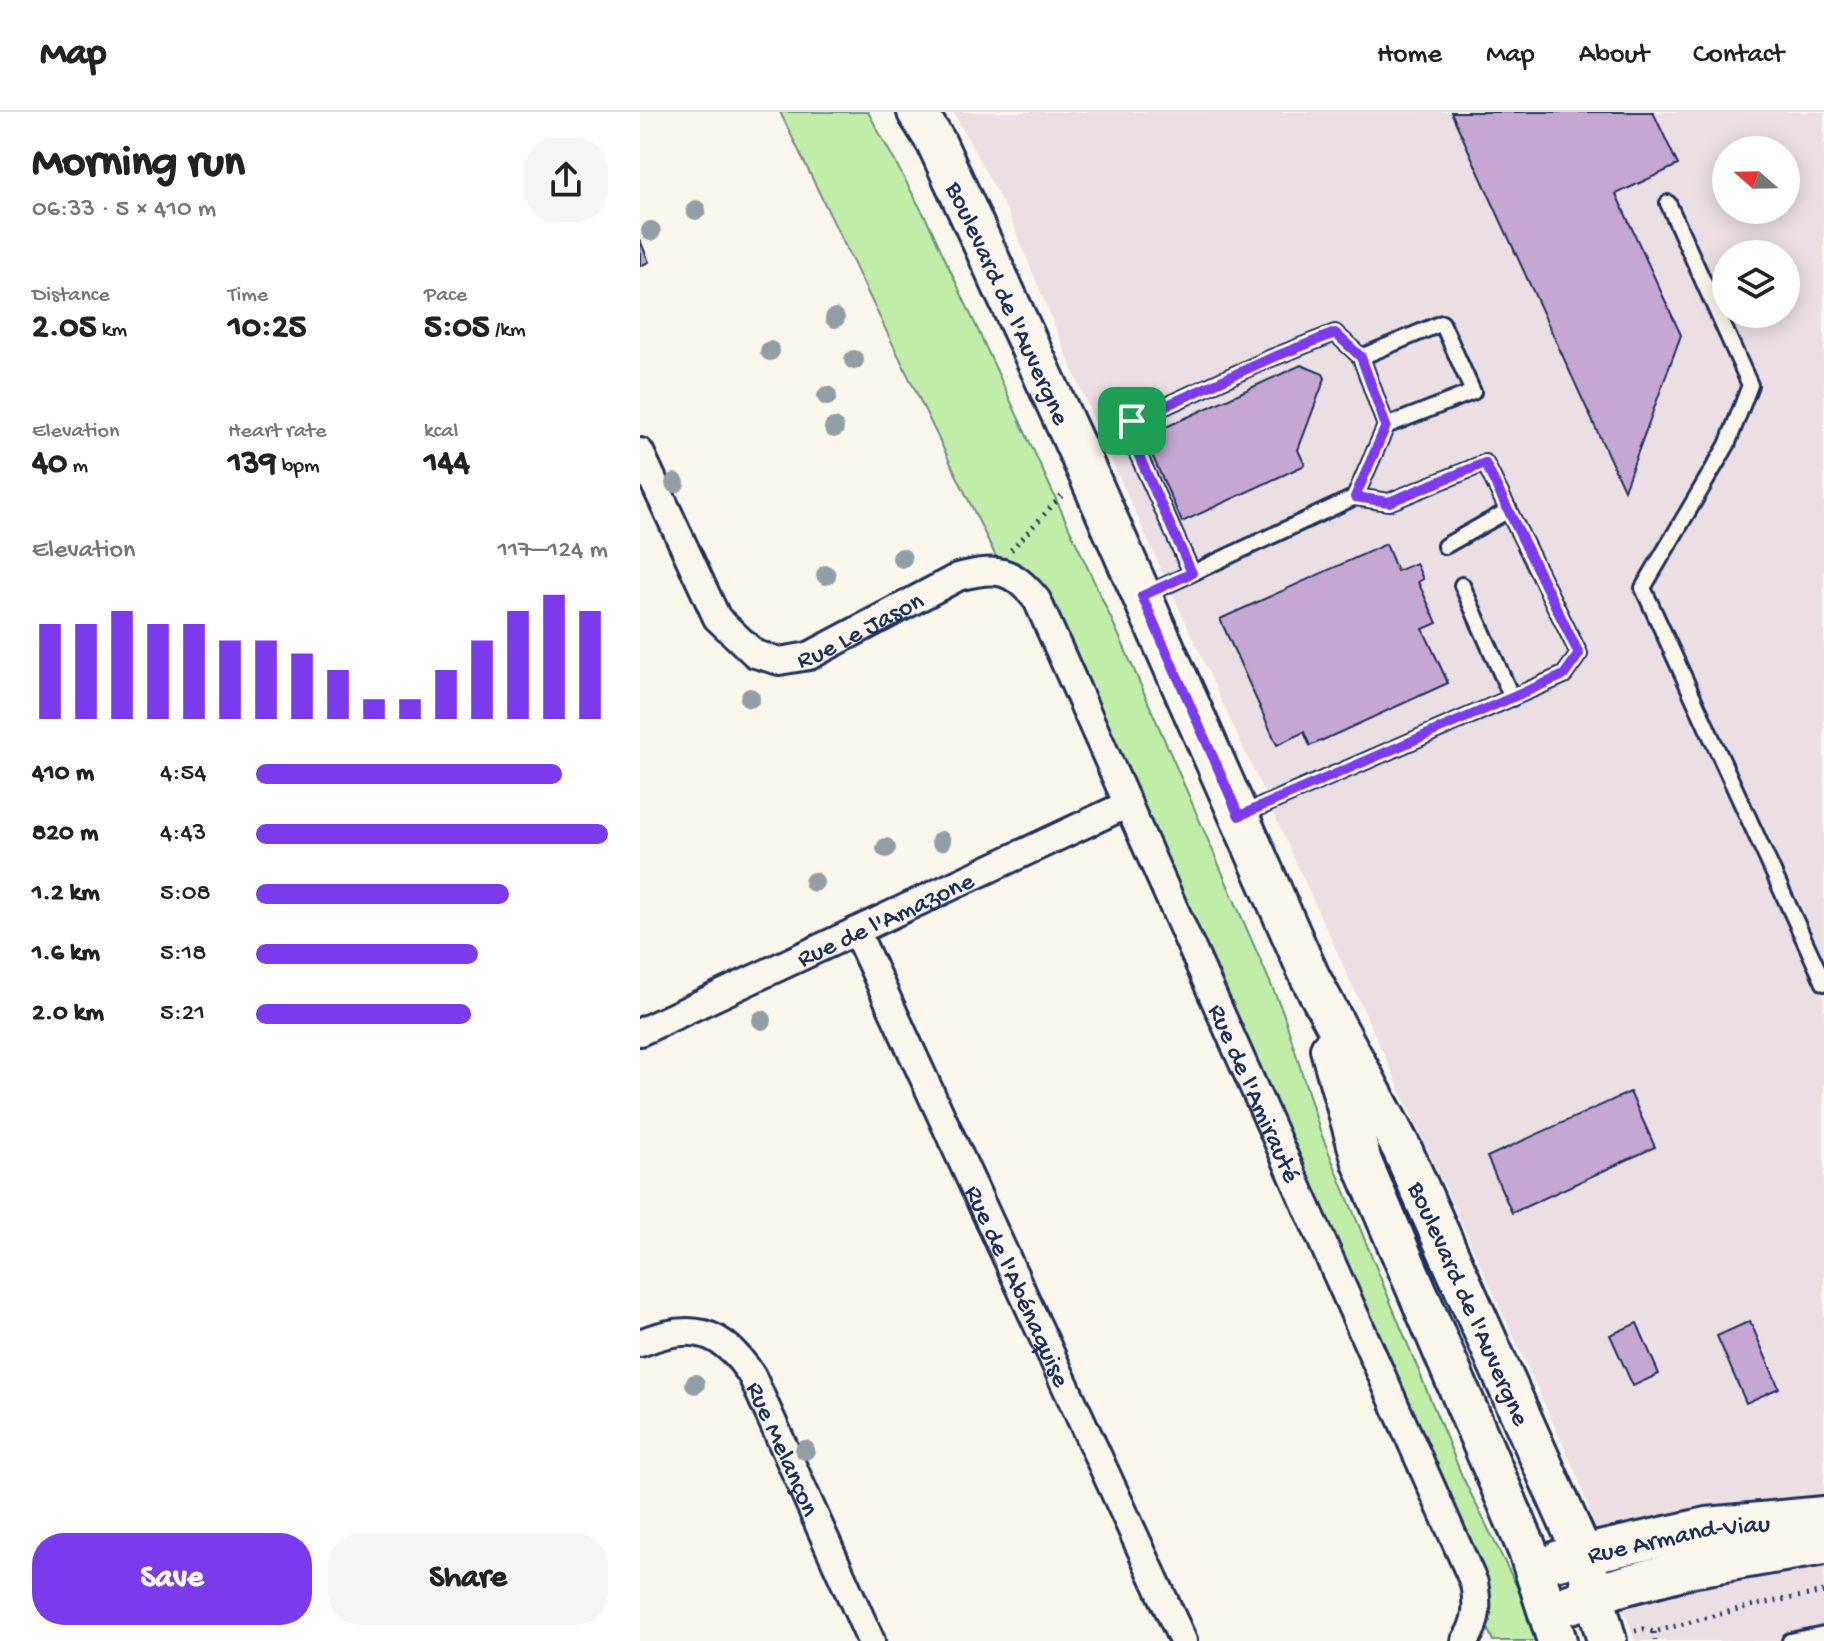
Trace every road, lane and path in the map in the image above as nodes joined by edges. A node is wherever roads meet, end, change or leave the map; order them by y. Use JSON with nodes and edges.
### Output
{"nodes":[{"id":1,"x":917,"y":112,"type":"edge"},
{"id":2,"x":1668,"y":203,"type":"dead end"},
{"id":3,"x":1361,"y":357,"type":"junction"},
{"id":4,"x":1386,"y":426,"type":"junction"},
{"id":5,"x":640,"y":452,"type":"edge"},
{"id":6,"x":1086,"y":469,"type":"junction"},
{"id":7,"x":1355,"y":497,"type":"junction"},
{"id":8,"x":1509,"y":510,"type":"junction"},
{"id":9,"x":1445,"y":546,"type":"dead end"},
{"id":10,"x":997,"y":571,"type":"junction"},
{"id":11,"x":1192,"y":573,"type":"junction"},
{"id":12,"x":1462,"y":585,"type":"dead end"},
{"id":13,"x":1142,"y":596,"type":"junction"},
{"id":14,"x":1512,"y":698,"type":"junction"},
{"id":15,"x":1128,"y":804,"type":"junction"},
{"id":16,"x":1239,"y":816,"type":"junction"},
{"id":17,"x":856,"y":931,"type":"junction"},
{"id":18,"x":1310,"y":977,"type":"junction"},
{"id":19,"x":1824,"y":983,"type":"edge"},
{"id":20,"x":640,"y":1032,"type":"edge"},
{"id":21,"x":640,"y":1343,"type":"edge"},
{"id":22,"x":1824,"y":1516,"type":"edge"},
{"id":23,"x":1824,"y":1545,"type":"edge"},
{"id":24,"x":1583,"y":1555,"type":"junction"},
{"id":25,"x":1533,"y":1566,"type":"junction"},
{"id":26,"x":1824,"y":1592,"type":"edge"},
{"id":27,"x":1595,"y":1596,"type":"junction"},
{"id":28,"x":1552,"y":1626,"type":"edge"},
{"id":29,"x":1644,"y":1629,"type":"dead end"},
{"id":30,"x":1654,"y":1632,"type":"junction"},
{"id":31,"x":1470,"y":1634,"type":"edge"},
{"id":32,"x":1824,"y":1634,"type":"edge"},
{"id":33,"x":871,"y":1641,"type":"edge"},
{"id":34,"x":1183,"y":1641,"type":"edge"},
{"id":35,"x":1607,"y":1641,"type":"edge"},
{"id":36,"x":1655,"y":1641,"type":"edge"},
{"id":37,"x":1790,"y":1641,"type":"edge"}],
"edges":[{"from":1,"to":6,"type":"main road","name":"Boulevard de l'Auvergne"},
{"from":2,"to":19,"type":"lane"},
{"from":3,"to":4,"type":"lane"},
{"from":3,"to":4,"type":"lane"},
{"from":3,"to":11,"type":"lane"},
{"from":4,"to":7,"type":"lane"},
{"from":5,"to":10,"type":"street","name":"Rue Le Jason"},
{"from":6,"to":10,"type":"path"},
{"from":6,"to":13,"type":"main road","name":"Boulevard de l'Auvergne"},
{"from":7,"to":8,"type":"lane"},
{"from":7,"to":11,"type":"lane"},
{"from":8,"to":9,"type":"lane"},
{"from":8,"to":14,"type":"lane"},
{"from":10,"to":15,"type":"street","name":"Rue de l'Amirauté"},
{"from":11,"to":13,"type":"lane"},
{"from":12,"to":14,"type":"lane"},
{"from":13,"to":16,"type":"main road","name":"Boulevard de l'Auvergne"},
{"from":14,"to":16,"type":"lane"},
{"from":15,"to":17,"type":"street","name":"Rue de l'Amazone"},
{"from":15,"to":31,"type":"street","name":"Rue de l'Amirauté"},
{"from":16,"to":18,"type":"main road","name":"Boulevard de l'Auvergne"},
{"from":17,"to":20,"type":"street","name":"Rue de l'Amazone"},
{"from":17,"to":34,"type":"street","name":"Rue de l'Abénaquise"},
{"from":18,"to":24,"type":"main road","name":"Boulevard de l'Auvergne"},
{"from":18,"to":25,"type":"main road","name":"Boulevard de l'Auvergne"},
{"from":21,"to":33,"type":"street","name":"Rue Melançon"},
{"from":22,"to":24,"type":"main road","name":"Rue Armand-Viau"},
{"from":23,"to":27,"type":"main road","name":"Rue Armand-Viau"},
{"from":24,"to":25,"type":"main road","name":"Rue Armand-Viau"},
{"from":24,"to":27,"type":"main road","name":"Boulevard de l'Auvergne"},
{"from":25,"to":28,"type":"main road","name":"Boulevard de l'Auvergne"},
{"from":26,"to":30,"type":"path"},
{"from":27,"to":28,"type":"main road","name":"Rue Armand-Viau"},
{"from":27,"to":35,"type":"main road","name":"Boulevard de l'Auvergne"},
{"from":29,"to":30,"type":"path"},
{"from":30,"to":36,"type":"path"},
{"from":32,"to":37,"type":"lane"}]}
